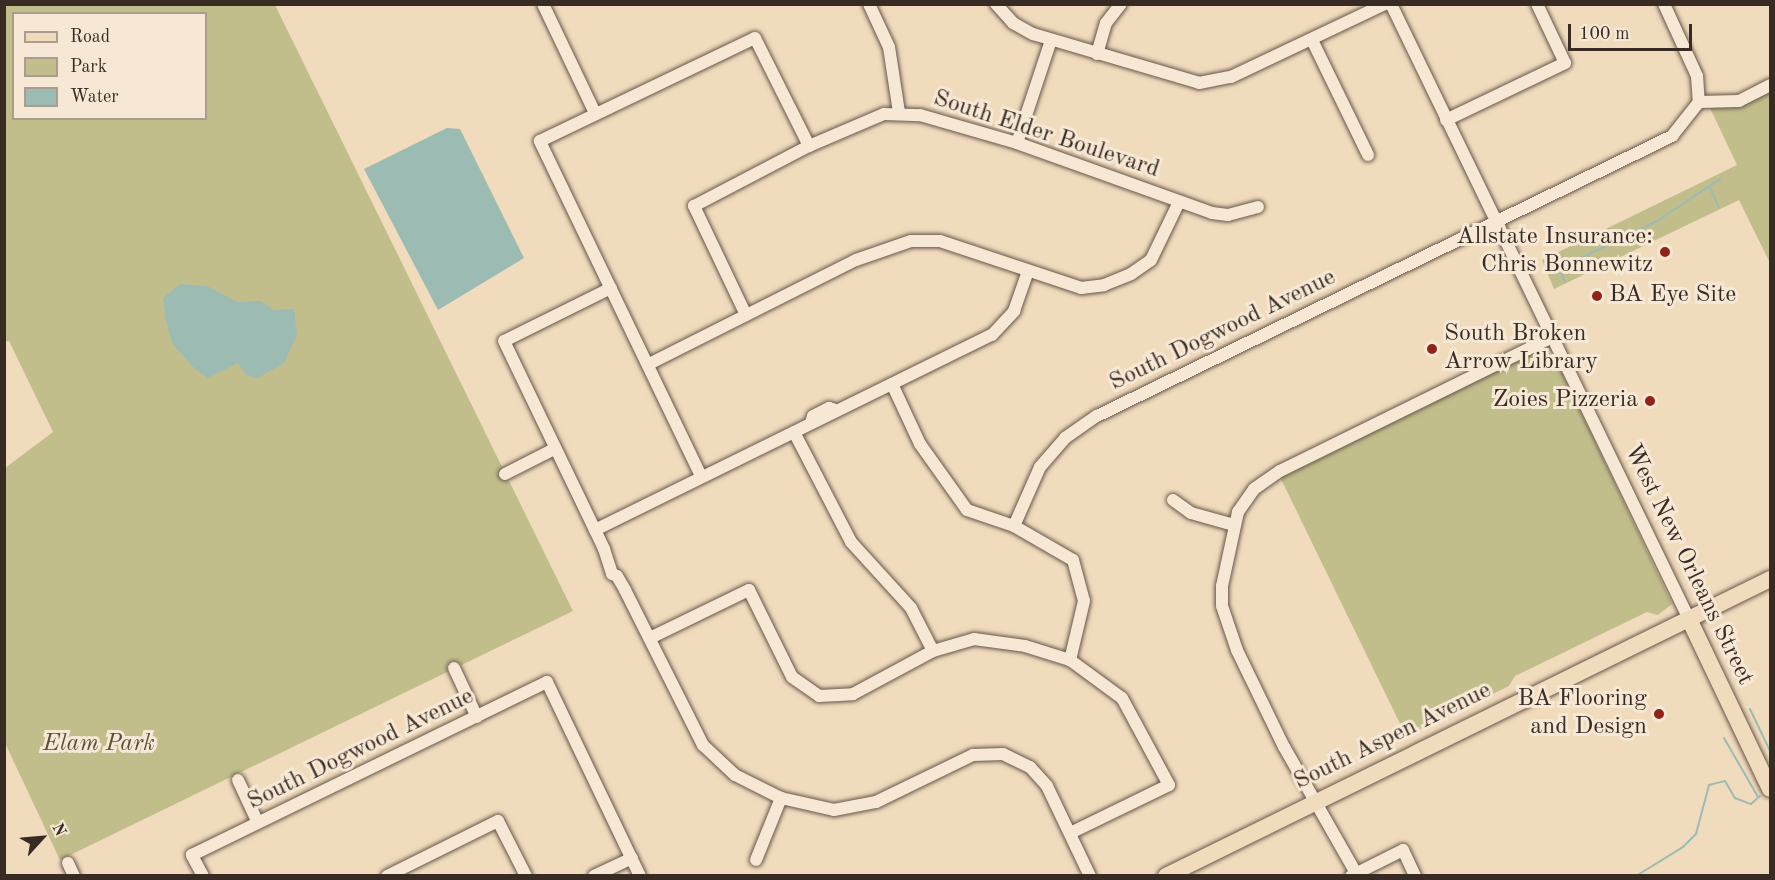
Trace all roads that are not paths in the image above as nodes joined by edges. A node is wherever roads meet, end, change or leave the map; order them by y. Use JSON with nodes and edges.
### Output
{"nodes":[{"id":1,"x":543,"y":4,"type":"edge"},
{"id":2,"x":869,"y":4,"type":"edge"},
{"id":3,"x":996,"y":4,"type":"edge"},
{"id":4,"x":1120,"y":4,"type":"edge"},
{"id":5,"x":1537,"y":4,"type":"edge"},
{"id":6,"x":1664,"y":4,"type":"edge"},
{"id":7,"x":1393,"y":6,"type":"edge"},
{"id":8,"x":1051,"y":40,"type":"junction"},
{"id":9,"x":1312,"y":40,"type":"junction"},
{"id":10,"x":1097,"y":54,"type":"junction"},
{"id":11,"x":1770,"y":85,"type":"edge"},
{"id":12,"x":1699,"y":102,"type":"junction"},
{"id":13,"x":899,"y":112,"type":"junction"},
{"id":14,"x":595,"y":113,"type":"junction"},
{"id":15,"x":1446,"y":120,"type":"junction"},
{"id":16,"x":1017,"y":143,"type":"junction"},
{"id":17,"x":809,"y":146,"type":"junction"},
{"id":18,"x":1368,"y":155,"type":"dead end"},
{"id":19,"x":1179,"y":202,"type":"junction"},
{"id":20,"x":1258,"y":207,"type":"dead end"},
{"id":21,"x":1495,"y":221,"type":"junction"},
{"id":22,"x":1028,"y":271,"type":"junction"},
{"id":23,"x":611,"y":288,"type":"junction"},
{"id":24,"x":746,"y":315,"type":"junction"},
{"id":25,"x":1552,"y":337,"type":"junction"},
{"id":26,"x":649,"y":364,"type":"junction"},
{"id":27,"x":892,"y":384,"type":"junction"},
{"id":28,"x":794,"y":432,"type":"junction"},
{"id":29,"x":554,"y":449,"type":"junction"},
{"id":30,"x":505,"y":474,"type":"dead end"},
{"id":31,"x":701,"y":477,"type":"junction"},
{"id":32,"x":1173,"y":500,"type":"dead end"},
{"id":33,"x":1234,"y":525,"type":"junction"},
{"id":34,"x":1014,"y":526,"type":"junction"},
{"id":35,"x":595,"y":530,"type":"junction"},
{"id":36,"x":1770,"y":579,"type":"edge"},
{"id":37,"x":1689,"y":619,"type":"junction"},
{"id":38,"x":650,"y":638,"type":"junction"},
{"id":39,"x":933,"y":651,"type":"junction"},
{"id":40,"x":1070,"y":660,"type":"junction"},
{"id":41,"x":454,"y":668,"type":"dead end"},
{"id":42,"x":477,"y":717,"type":"junction"},
{"id":43,"x":238,"y":780,"type":"dead end"},
{"id":44,"x":1770,"y":789,"type":"edge"},
{"id":45,"x":781,"y":798,"type":"junction"},
{"id":46,"x":1316,"y":802,"type":"junction"},
{"id":47,"x":258,"y":823,"type":"junction"},
{"id":48,"x":1070,"y":833,"type":"junction"},
{"id":49,"x":632,"y":858,"type":"junction"},
{"id":50,"x":756,"y":860,"type":"dead end"},
{"id":51,"x":68,"y":864,"type":"dead end"},
{"id":52,"x":1354,"y":874,"type":"edge"},
{"id":53,"x":74,"y":876,"type":"edge"},
{"id":54,"x":202,"y":876,"type":"edge"},
{"id":55,"x":387,"y":876,"type":"edge"},
{"id":56,"x":525,"y":876,"type":"edge"},
{"id":57,"x":594,"y":876,"type":"edge"},
{"id":58,"x":640,"y":876,"type":"edge"},
{"id":59,"x":1090,"y":876,"type":"edge"},
{"id":60,"x":1166,"y":876,"type":"edge"},
{"id":61,"x":1415,"y":876,"type":"edge"}],
"edges":[{"from":1,"to":14,"type":"street"},
{"from":2,"to":13,"type":"street"},
{"from":3,"to":8,"type":"street"},
{"from":4,"to":10,"type":"street"},
{"from":5,"to":15,"type":"street"},
{"from":6,"to":12,"type":"street"},
{"from":7,"to":9,"type":"street"},
{"from":7,"to":15,"type":"street","name":"West New Orleans Street"},
{"from":8,"to":10,"type":"street"},
{"from":8,"to":16,"type":"street"},
{"from":9,"to":10,"type":"street"},
{"from":9,"to":18,"type":"street"},
{"from":11,"to":12,"type":"street"},
{"from":12,"to":21,"type":"street","name":"South Dogwood Avenue"},
{"from":13,"to":16,"type":"street","name":"South Elder Boulevard"},
{"from":13,"to":17,"type":"street","name":"South Elder Boulevard"},
{"from":14,"to":17,"type":"street"},
{"from":14,"to":23,"type":"street"},
{"from":15,"to":21,"type":"street","name":"West New Orleans Street"},
{"from":16,"to":19,"type":"street","name":"South Elder Boulevard"},
{"from":17,"to":24,"type":"street","name":"South Elder Boulevard"},
{"from":19,"to":20,"type":"street","name":"South Elder Boulevard"},
{"from":19,"to":22,"type":"street"},
{"from":21,"to":25,"type":"street","name":"West New Orleans Street"},
{"from":21,"to":34,"type":"street","name":"South Dogwood Avenue"},
{"from":22,"to":24,"type":"street"},
{"from":22,"to":27,"type":"street"},
{"from":23,"to":26,"type":"street"},
{"from":23,"to":29,"type":"street"},
{"from":24,"to":26,"type":"street"},
{"from":25,"to":33,"type":"street"},
{"from":25,"to":37,"type":"street","name":"West New Orleans Street"},
{"from":26,"to":31,"type":"street"},
{"from":27,"to":28,"type":"street"},
{"from":27,"to":34,"type":"street"},
{"from":28,"to":31,"type":"street"},
{"from":28,"to":39,"type":"street"},
{"from":29,"to":30,"type":"street"},
{"from":29,"to":35,"type":"street"},
{"from":31,"to":35,"type":"street"},
{"from":32,"to":33,"type":"street"},
{"from":33,"to":46,"type":"street"},
{"from":34,"to":40,"type":"street"},
{"from":35,"to":38,"type":"street"},
{"from":36,"to":37,"type":"main road","name":"South Aspen Avenue"},
{"from":37,"to":44,"type":"main road","name":"West New Orleans Street"},
{"from":37,"to":46,"type":"main road","name":"South Aspen Avenue"},
{"from":38,"to":39,"type":"street"},
{"from":38,"to":45,"type":"street"},
{"from":39,"to":40,"type":"street"},
{"from":40,"to":48,"type":"street"},
{"from":41,"to":42,"type":"street"},
{"from":42,"to":47,"type":"street","name":"South Dogwood Avenue"},
{"from":42,"to":49,"type":"street","name":"South Dogwood Avenue"},
{"from":43,"to":47,"type":"street"},
{"from":45,"to":48,"type":"street"},
{"from":45,"to":50,"type":"street"},
{"from":46,"to":52,"type":"street"},
{"from":46,"to":60,"type":"main road","name":"South Aspen Avenue"},
{"from":47,"to":54,"type":"street","name":"South Dogwood Avenue"},
{"from":48,"to":59,"type":"street"},
{"from":49,"to":57,"type":"street"},
{"from":49,"to":58,"type":"street"},
{"from":51,"to":53,"type":"street"},
{"from":52,"to":61,"type":"street"},
{"from":55,"to":56,"type":"street"}]}
